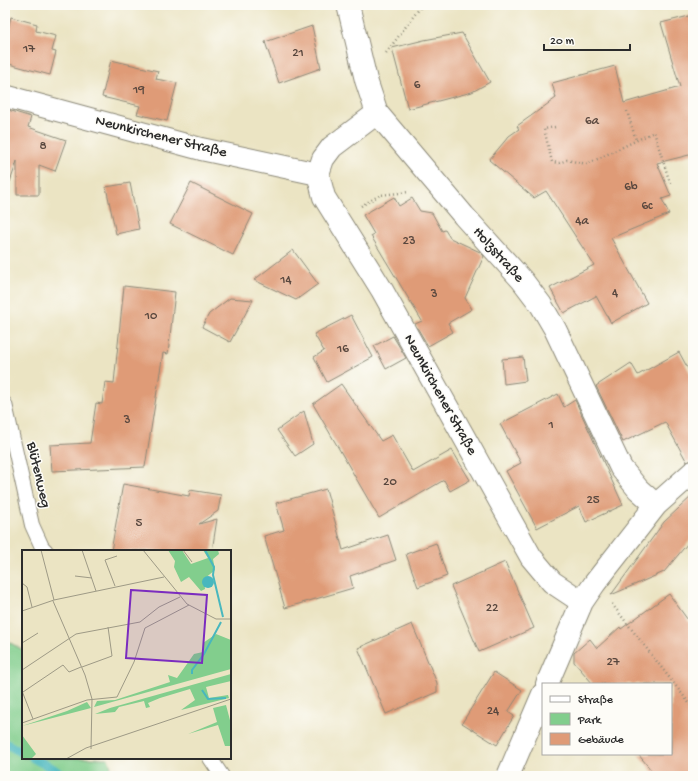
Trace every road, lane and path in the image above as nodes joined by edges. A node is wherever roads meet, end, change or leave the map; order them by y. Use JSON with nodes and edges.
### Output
{"nodes":[{"id":1,"x":348,"y":5,"type":"edge"},
{"id":2,"x":422,"y":5,"type":"edge"},
{"id":3,"x":366,"y":80,"type":"junction"},
{"id":4,"x":5,"y":96,"type":"edge"},
{"id":5,"x":627,"y":111,"type":"dead end"},
{"id":6,"x":377,"y":113,"type":"junction"},
{"id":7,"x":555,"y":127,"type":"dead end"},
{"id":8,"x":636,"y":140,"type":"junction"},
{"id":9,"x":318,"y":174,"type":"junction"},
{"id":10,"x":670,"y":183,"type":"dead end"},
{"id":11,"x":441,"y":188,"type":"junction"},
{"id":12,"x":337,"y":218,"type":"junction"},
{"id":13,"x":5,"y":404,"type":"edge"},
{"id":14,"x":693,"y":472,"type":"edge"},
{"id":15,"x":656,"y":505,"type":"junction"},
{"id":16,"x":45,"y":550,"type":"edge"},
{"id":17,"x":595,"y":583,"type":"junction"},
{"id":18,"x":582,"y":602,"type":"junction"},
{"id":19,"x":547,"y":683,"type":"edge"},
{"id":20,"x":542,"y":696,"type":"edge"},
{"id":21,"x":693,"y":708,"type":"edge"},
{"id":22,"x":211,"y":759,"type":"edge"},
{"id":23,"x":222,"y":776,"type":"edge"},
{"id":24,"x":508,"y":776,"type":"edge"}],
"edges":[{"from":1,"to":3,"type":"street","name":"Holzstraße"},
{"from":2,"to":3,"type":"path"},
{"from":3,"to":6,"type":"street","name":"Holzstraße"},
{"from":4,"to":9,"type":"street","name":"Neunkirchener Straße"},
{"from":5,"to":8,"type":"path"},
{"from":6,"to":9,"type":"street"},
{"from":6,"to":11,"type":"street","name":"Holzstraße"},
{"from":7,"to":8,"type":"path"},
{"from":8,"to":10,"type":"path"},
{"from":9,"to":12,"type":"street","name":"Neunkirchener Straße"},
{"from":11,"to":12,"type":"path"},
{"from":11,"to":15,"type":"street","name":"Holzstraße"},
{"from":12,"to":18,"type":"street","name":"Neunkirchener Straße"},
{"from":13,"to":16,"type":"lane","name":"Blütenweg"},
{"from":14,"to":15,"type":"street"},
{"from":15,"to":17,"type":"street"},
{"from":17,"to":18,"type":"street"},
{"from":17,"to":21,"type":"path"},
{"from":18,"to":19,"type":"street"},
{"from":20,"to":24,"type":"street"},
{"from":22,"to":23,"type":"lane"}]}
